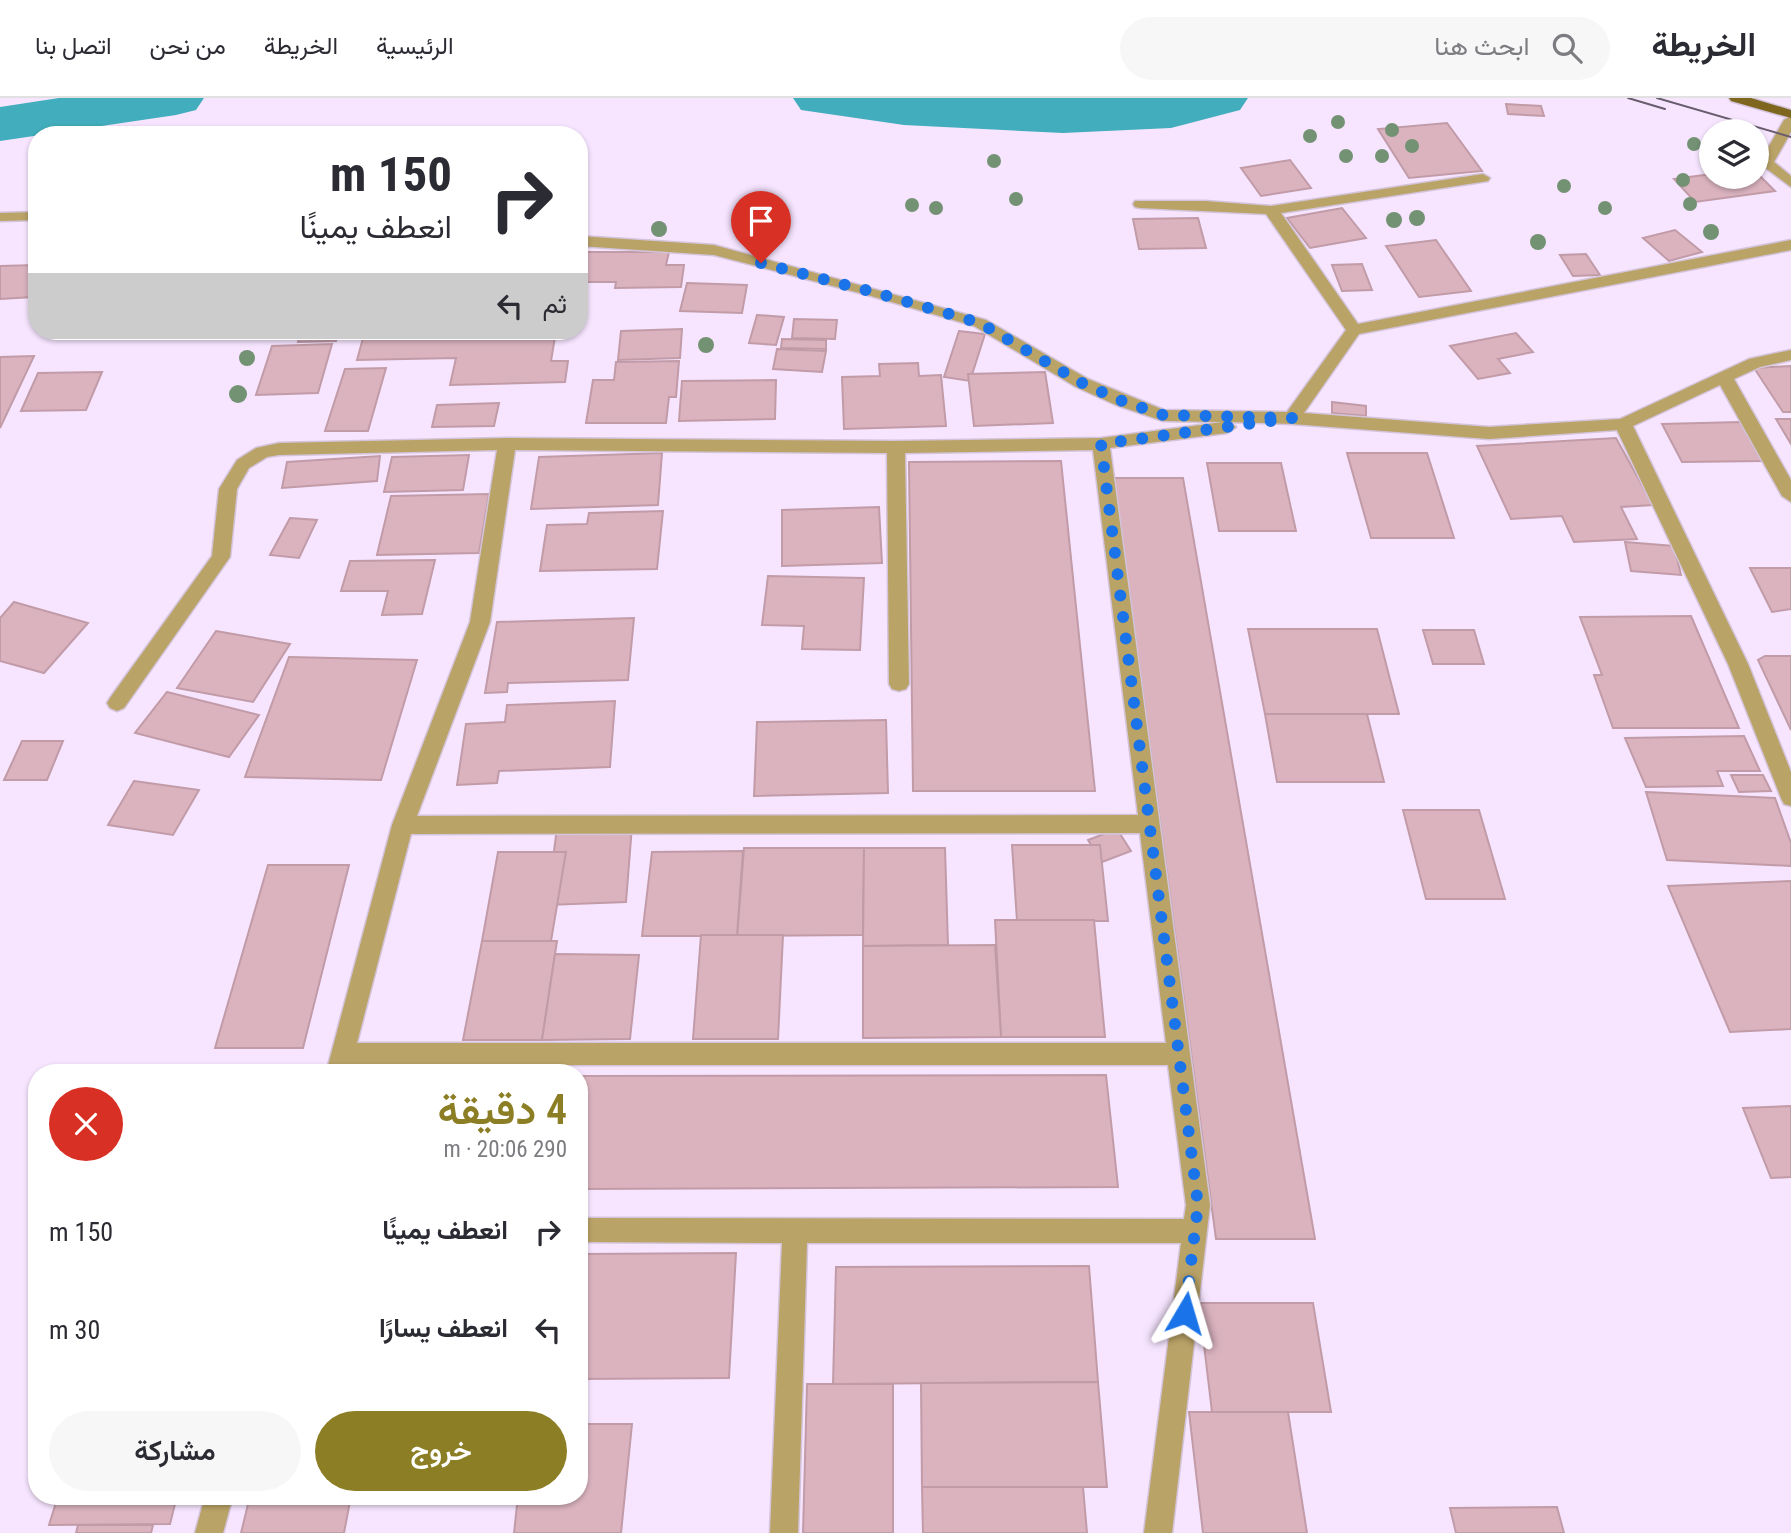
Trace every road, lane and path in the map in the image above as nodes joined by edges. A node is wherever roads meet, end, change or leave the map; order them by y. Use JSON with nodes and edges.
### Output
{"nodes":[{"id":1,"x":1736,"y":98,"type":"edge"},
{"id":2,"x":1791,"y":114,"type":"edge"},
{"id":3,"x":1791,"y":120,"type":"edge"},
{"id":4,"x":1483,"y":178,"type":"dead end"},
{"id":5,"x":1791,"y":183,"type":"edge"},
{"id":6,"x":1139,"y":204,"type":"dead end"},
{"id":7,"x":1271,"y":211,"type":"junction"},
{"id":8,"x":28,"y":216,"type":"edge"},
{"id":9,"x":0,"y":217,"type":"edge"},
{"id":10,"x":588,"y":243,"type":"edge"},
{"id":11,"x":1791,"y":245,"type":"edge"},
{"id":12,"x":1354,"y":330,"type":"junction"},
{"id":13,"x":1791,"y":355,"type":"edge"},
{"id":14,"x":1724,"y":377,"type":"junction"},
{"id":15,"x":1292,"y":418,"type":"junction"},
{"id":16,"x":1623,"y":424,"type":"junction"},
{"id":17,"x":507,"y":444,"type":"junction"},
{"id":18,"x":1101,"y":444,"type":"junction"},
{"id":19,"x":896,"y":447,"type":"junction"},
{"id":20,"x":1791,"y":496,"type":"edge"},
{"id":21,"x":898,"y":684,"type":"dead end"},
{"id":22,"x":117,"y":703,"type":"dead end"},
{"id":23,"x":1791,"y":798,"type":"edge"},
{"id":24,"x":1149,"y":824,"type":"junction"},
{"id":25,"x":403,"y":825,"type":"junction"},
{"id":26,"x":1179,"y":1054,"type":"junction"},
{"id":27,"x":341,"y":1064,"type":"edge"},
{"id":28,"x":588,"y":1230,"type":"edge"},
{"id":29,"x":795,"y":1230,"type":"junction"},
{"id":30,"x":1195,"y":1231,"type":"junction"},
{"id":31,"x":217,"y":1505,"type":"edge"},
{"id":32,"x":209,"y":1533,"type":"edge"},
{"id":33,"x":784,"y":1533,"type":"edge"},
{"id":34,"x":1158,"y":1533,"type":"edge"}],
"edges":[{"from":1,"to":2,"type":"main road"},
{"from":3,"to":5,"type":"street"},
{"from":4,"to":7,"type":"street"},
{"from":6,"to":7,"type":"street"},
{"from":7,"to":12,"type":"street"},
{"from":8,"to":9,"type":"street"},
{"from":10,"to":15,"type":"street"},
{"from":11,"to":12,"type":"street"},
{"from":12,"to":15,"type":"street"},
{"from":13,"to":14,"type":"street"},
{"from":14,"to":16,"type":"street"},
{"from":14,"to":20,"type":"street"},
{"from":15,"to":16,"type":"street"},
{"from":15,"to":18,"type":"street"},
{"from":16,"to":23,"type":"street"},
{"from":17,"to":19,"type":"street"},
{"from":17,"to":22,"type":"street"},
{"from":17,"to":25,"type":"street"},
{"from":18,"to":19,"type":"street"},
{"from":18,"to":24,"type":"street"},
{"from":19,"to":21,"type":"street"},
{"from":24,"to":25,"type":"street"},
{"from":24,"to":26,"type":"street"},
{"from":25,"to":27,"type":"street"},
{"from":26,"to":27,"type":"street"},
{"from":26,"to":30,"type":"street"},
{"from":28,"to":29,"type":"street"},
{"from":29,"to":30,"type":"street"},
{"from":29,"to":33,"type":"street"},
{"from":30,"to":34,"type":"street"},
{"from":31,"to":32,"type":"street"}]}
